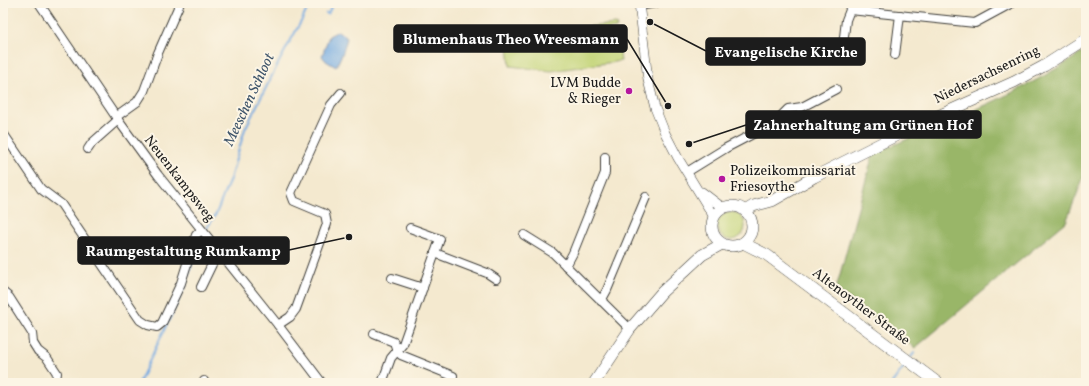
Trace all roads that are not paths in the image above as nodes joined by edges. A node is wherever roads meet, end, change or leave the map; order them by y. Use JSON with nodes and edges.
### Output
{"nodes":[{"id":1,"x":39,"y":3,"type":"edge"},
{"id":2,"x":180,"y":3,"type":"edge"},
{"id":3,"x":656,"y":3,"type":"edge"},
{"id":4,"x":1012,"y":3,"type":"edge"},
{"id":5,"x":639,"y":5,"type":"edge"},
{"id":6,"x":850,"y":6,"type":"edge"},
{"id":7,"x":900,"y":15,"type":"junction"},
{"id":8,"x":1086,"y":39,"type":"edge"},
{"id":9,"x":842,"y":54,"type":"dead end"},
{"id":10,"x":896,"y":55,"type":"dead end"},
{"id":11,"x":836,"y":89,"type":"dead end"},
{"id":12,"x":341,"y":93,"type":"dead end"},
{"id":13,"x":117,"y":119,"type":"junction"},
{"id":14,"x":3,"y":133,"type":"edge"},
{"id":15,"x":88,"y":149,"type":"dead end"},
{"id":16,"x":605,"y":157,"type":"dead end"},
{"id":17,"x":687,"y":172,"type":"junction"},
{"id":18,"x":697,"y":188,"type":"junction"},
{"id":19,"x":646,"y":197,"type":"dead end"},
{"id":20,"x":772,"y":200,"type":"junction"},
{"id":21,"x":723,"y":208,"type":"junction"},
{"id":22,"x":745,"y":211,"type":"junction"},
{"id":23,"x":714,"y":217,"type":"junction"},
{"id":24,"x":751,"y":221,"type":"junction"},
{"id":25,"x":410,"y":228,"type":"dead end"},
{"id":26,"x":201,"y":230,"type":"junction"},
{"id":27,"x":750,"y":233,"type":"junction"},
{"id":28,"x":713,"y":234,"type":"junction"},
{"id":29,"x":524,"y":235,"type":"dead end"},
{"id":30,"x":743,"y":243,"type":"junction"},
{"id":31,"x":722,"y":244,"type":"junction"},
{"id":32,"x":219,"y":252,"type":"junction"},
{"id":33,"x":435,"y":253,"type":"junction"},
{"id":34,"x":702,"y":255,"type":"junction"},
{"id":35,"x":767,"y":255,"type":"junction"},
{"id":36,"x":566,"y":266,"type":"junction"},
{"id":37,"x":392,"y":278,"type":"dead end"},
{"id":38,"x":496,"y":279,"type":"dead end"},
{"id":39,"x":201,"y":286,"type":"dead end"},
{"id":40,"x":423,"y":288,"type":"junction"},
{"id":41,"x":3,"y":292,"type":"edge"},
{"id":42,"x":601,"y":301,"type":"junction"},
{"id":43,"x":278,"y":325,"type":"junction"},
{"id":44,"x":630,"y":329,"type":"junction"},
{"id":45,"x":374,"y":334,"type":"dead end"},
{"id":46,"x":397,"y":351,"type":"junction"},
{"id":47,"x":52,"y":383,"type":"edge"},
{"id":48,"x":322,"y":383,"type":"edge"},
{"id":49,"x":382,"y":383,"type":"edge"},
{"id":50,"x":451,"y":383,"type":"edge"},
{"id":51,"x":594,"y":383,"type":"edge"},
{"id":52,"x":938,"y":383,"type":"edge"}],
"edges":[{"from":1,"to":13,"type":"street","name":"Neuenkampsweg"},
{"from":2,"to":13,"type":"street"},
{"from":3,"to":5,"type":"street"},
{"from":4,"to":7,"type":"street"},
{"from":5,"to":17,"type":"street"},
{"from":6,"to":7,"type":"street"},
{"from":6,"to":9,"type":"street"},
{"from":7,"to":10,"type":"street"},
{"from":8,"to":20,"type":"main road","name":"Niedersachsenring"},
{"from":11,"to":17,"type":"street"},
{"from":12,"to":43,"type":"street"},
{"from":13,"to":15,"type":"street"},
{"from":13,"to":26,"type":"street","name":"Neuenkampsweg"},
{"from":14,"to":26,"type":"street"},
{"from":16,"to":36,"type":"street"},
{"from":17,"to":18,"type":"street"},
{"from":18,"to":21,"type":"street"},
{"from":18,"to":23,"type":"street"},
{"from":19,"to":42,"type":"street"},
{"from":20,"to":22,"type":"main road","name":"Niedersachsenring"},
{"from":20,"to":24,"type":"main road","name":"Niedersachsenring"},
{"from":21,"to":22,"type":"main road"},
{"from":21,"to":23,"type":"main road"},
{"from":22,"to":24,"type":"main road"},
{"from":23,"to":28,"type":"main road"},
{"from":24,"to":27,"type":"main road"},
{"from":25,"to":33,"type":"street"},
{"from":26,"to":32,"type":"street","name":"Neuenkampsweg"},
{"from":27,"to":30,"type":"main road"},
{"from":27,"to":35,"type":"main road","name":"Altenoyther Straße"},
{"from":28,"to":31,"type":"main road"},
{"from":28,"to":34,"type":"main road"},
{"from":29,"to":36,"type":"street"},
{"from":30,"to":31,"type":"main road"},
{"from":30,"to":35,"type":"main road","name":"Altenoyther Straße"},
{"from":31,"to":34,"type":"main road"},
{"from":32,"to":39,"type":"street"},
{"from":32,"to":43,"type":"street","name":"Neuenkampsweg"},
{"from":33,"to":38,"type":"street"},
{"from":33,"to":40,"type":"street"},
{"from":34,"to":44,"type":"main road"},
{"from":35,"to":52,"type":"main road","name":"Altenoyther Straße"},
{"from":36,"to":42,"type":"street"},
{"from":37,"to":40,"type":"street"},
{"from":40,"to":46,"type":"street"},
{"from":41,"to":47,"type":"street"},
{"from":42,"to":44,"type":"street"},
{"from":43,"to":48,"type":"street","name":"Neuenkampsweg"},
{"from":44,"to":51,"type":"main road"},
{"from":45,"to":46,"type":"street"},
{"from":46,"to":49,"type":"street"},
{"from":46,"to":50,"type":"street"}]}
